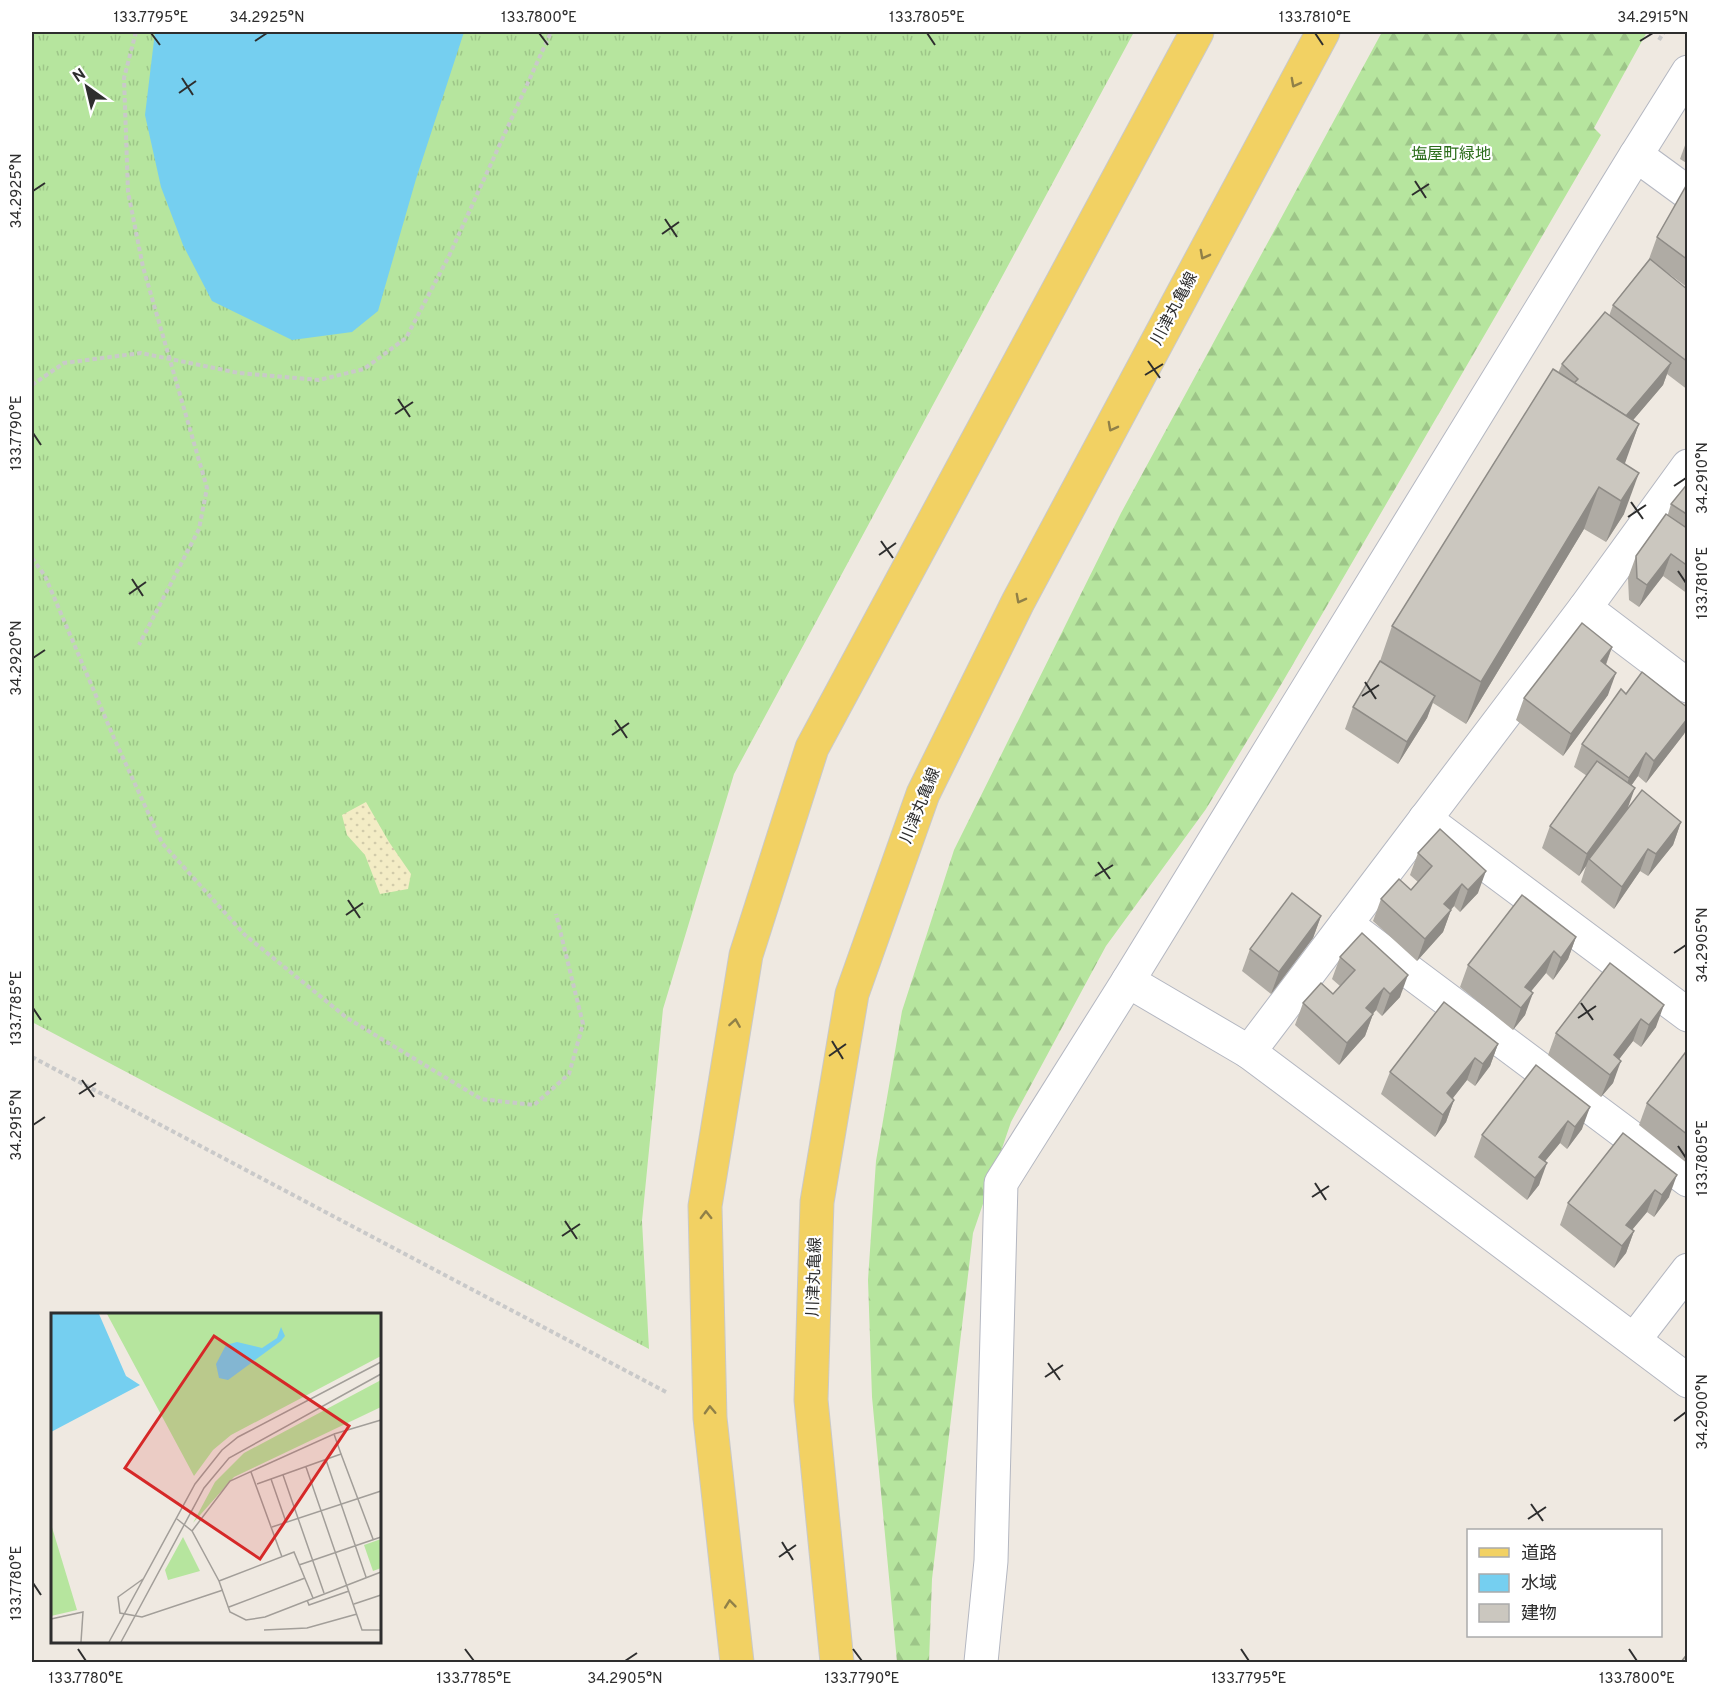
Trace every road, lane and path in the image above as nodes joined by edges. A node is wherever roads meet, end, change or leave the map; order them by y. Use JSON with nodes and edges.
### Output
{"nodes":[{"id":1,"x":136,"y":32,"type":"edge"},
{"id":2,"x":551,"y":32,"type":"edge"},
{"id":3,"x":1197,"y":32,"type":"edge"},
{"id":4,"x":1323,"y":32,"type":"edge"},
{"id":5,"x":1688,"y":72,"type":"edge"},
{"id":6,"x":1636,"y":155,"type":"junction"},
{"id":7,"x":1688,"y":193,"type":"edge"},
{"id":8,"x":171,"y":359,"type":"junction"},
{"id":9,"x":32,"y":385,"type":"edge"},
{"id":10,"x":1688,"y":466,"type":"edge"},
{"id":11,"x":32,"y":558,"type":"edge"},
{"id":12,"x":1585,"y":608,"type":"junction"},
{"id":13,"x":139,"y":645,"type":"dead end"},
{"id":14,"x":1688,"y":686,"type":"edge"},
{"id":15,"x":1425,"y":819,"type":"junction"},
{"id":16,"x":556,"y":914,"type":"dead end"},
{"id":17,"x":1346,"y":924,"type":"junction"},
{"id":18,"x":1128,"y":981,"type":"junction"},
{"id":19,"x":1688,"y":1015,"type":"edge"},
{"id":20,"x":1249,"y":1052,"type":"junction"},
{"id":21,"x":32,"y":1057,"type":"edge"},
{"id":22,"x":1688,"y":1180,"type":"edge"},
{"id":23,"x":1688,"y":1270,"type":"edge"},
{"id":24,"x":1634,"y":1340,"type":"junction"},
{"id":25,"x":1688,"y":1381,"type":"edge"},
{"id":26,"x":669,"y":1394,"type":"dead end"},
{"id":27,"x":737,"y":1662,"type":"edge"},
{"id":28,"x":837,"y":1662,"type":"edge"},
{"id":29,"x":981,"y":1662,"type":"edge"}],
"edges":[{"from":1,"to":8,"type":"path"},
{"from":2,"to":8,"type":"path"},
{"from":27,"to":3,"type":"main road","one_way":true},
{"from":4,"to":28,"type":"main road","name":"川津丸亀線","one_way":true},
{"from":5,"to":6,"type":"street"},
{"from":6,"to":7,"type":"street"},
{"from":6,"to":18,"type":"street"},
{"from":8,"to":9,"type":"path"},
{"from":8,"to":13,"type":"path"},
{"from":10,"to":12,"type":"street"},
{"from":11,"to":16,"type":"path"},
{"from":12,"to":14,"type":"street"},
{"from":12,"to":15,"type":"street"},
{"from":15,"to":17,"type":"street"},
{"from":15,"to":19,"type":"street"},
{"from":17,"to":20,"type":"street"},
{"from":17,"to":22,"type":"street"},
{"from":18,"to":20,"type":"street"},
{"from":18,"to":29,"type":"street"},
{"from":20,"to":24,"type":"street"},
{"from":21,"to":26,"type":"path"},
{"from":23,"to":24,"type":"street"},
{"from":24,"to":25,"type":"street"}]}
